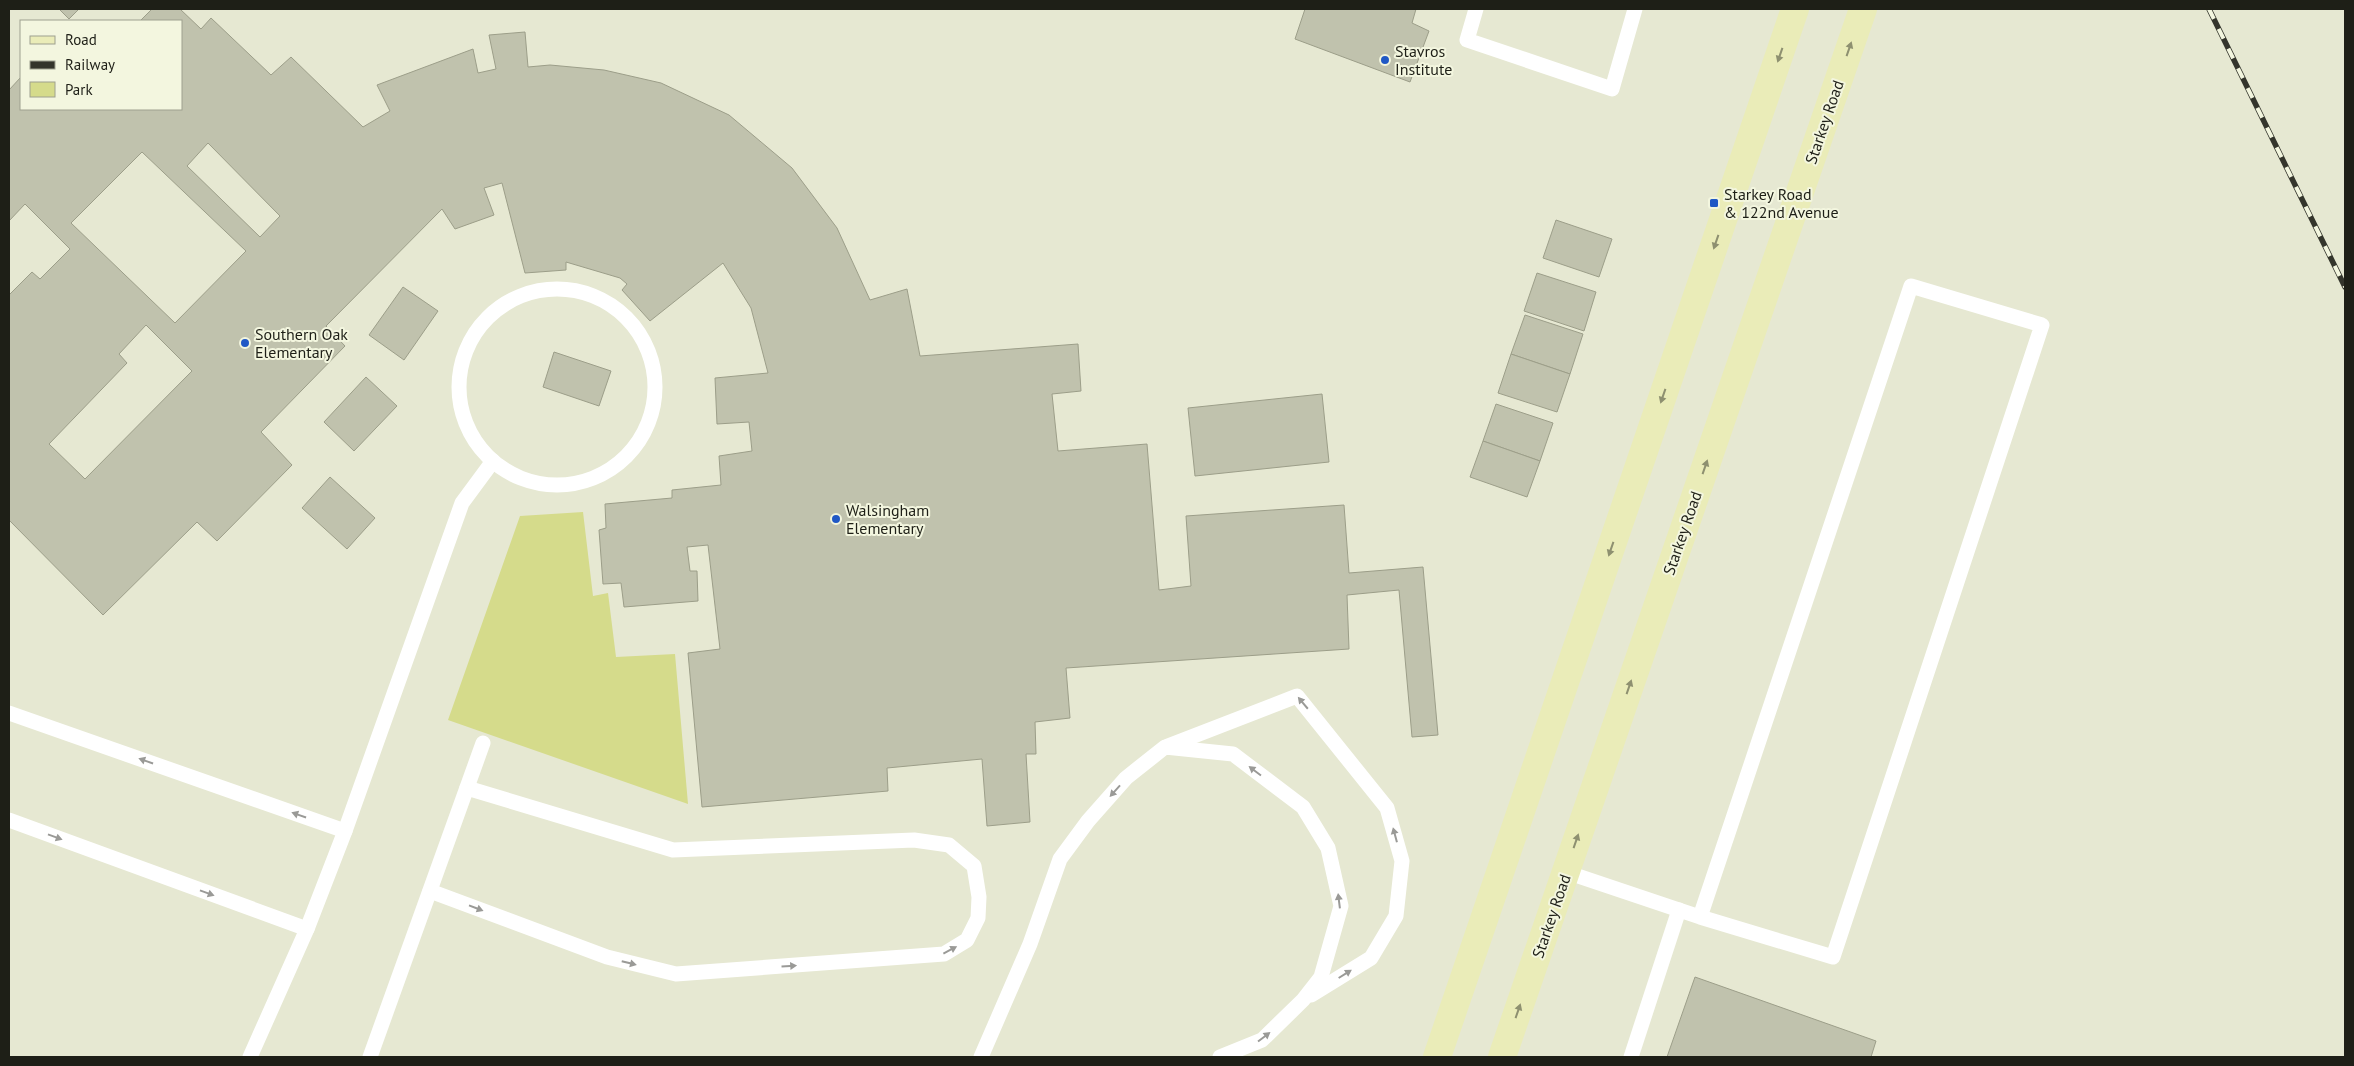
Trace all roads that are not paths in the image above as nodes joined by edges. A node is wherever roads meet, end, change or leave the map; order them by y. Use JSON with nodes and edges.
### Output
{"nodes":[{"id":1,"x":1476,"y":9,"type":"edge"},
{"id":2,"x":1635,"y":9,"type":"edge"},
{"id":3,"x":1795,"y":9,"type":"edge"},
{"id":4,"x":1863,"y":9,"type":"edge"},
{"id":5,"x":493,"y":461,"type":"junction"},
{"id":6,"x":9,"y":713,"type":"edge"},
{"id":7,"x":483,"y":743,"type":"dead end"},
{"id":8,"x":1165,"y":747,"type":"junction"},
{"id":9,"x":467,"y":788,"type":"junction"},
{"id":10,"x":9,"y":820,"type":"edge"},
{"id":11,"x":345,"y":831,"type":"junction"},
{"id":12,"x":1566,"y":872,"type":"junction"},
{"id":13,"x":430,"y":891,"type":"junction"},
{"id":14,"x":1679,"y":910,"type":"junction"},
{"id":15,"x":1700,"y":917,"type":"junction"},
{"id":16,"x":307,"y":929,"type":"junction"},
{"id":17,"x":1303,"y":1000,"type":"junction"},
{"id":18,"x":250,"y":1057,"type":"edge"},
{"id":19,"x":370,"y":1057,"type":"edge"},
{"id":20,"x":981,"y":1057,"type":"edge"},
{"id":21,"x":1220,"y":1057,"type":"edge"},
{"id":22,"x":1438,"y":1057,"type":"edge"},
{"id":23,"x":1502,"y":1057,"type":"edge"},
{"id":24,"x":1631,"y":1057,"type":"edge"}],
"edges":[{"from":1,"to":2,"type":"lane"},
{"from":3,"to":22,"type":"main road","one_way":true},
{"from":12,"to":4,"type":"main road","name":"Starkey Road","one_way":true},
{"from":5,"to":5,"type":"lane"},
{"from":5,"to":11,"type":"lane"},
{"from":11,"to":6,"type":"lane","one_way":true},
{"from":7,"to":9,"type":"lane"},
{"from":17,"to":8,"type":"lane","one_way":true},
{"from":17,"to":8,"type":"lane","one_way":true},
{"from":8,"to":20,"type":"lane","one_way":true},
{"from":9,"to":13,"type":"lane"},
{"from":13,"to":9,"type":"lane","one_way":true},
{"from":10,"to":16,"type":"lane","one_way":true},
{"from":11,"to":16,"type":"lane"},
{"from":12,"to":14,"type":"lane"},
{"from":23,"to":12,"type":"main road","name":"Starkey Road","one_way":true},
{"from":13,"to":19,"type":"lane"},
{"from":14,"to":15,"type":"lane"},
{"from":14,"to":24,"type":"lane"},
{"from":15,"to":15,"type":"lane"},
{"from":16,"to":18,"type":"lane"},
{"from":21,"to":17,"type":"lane","one_way":true}]}
